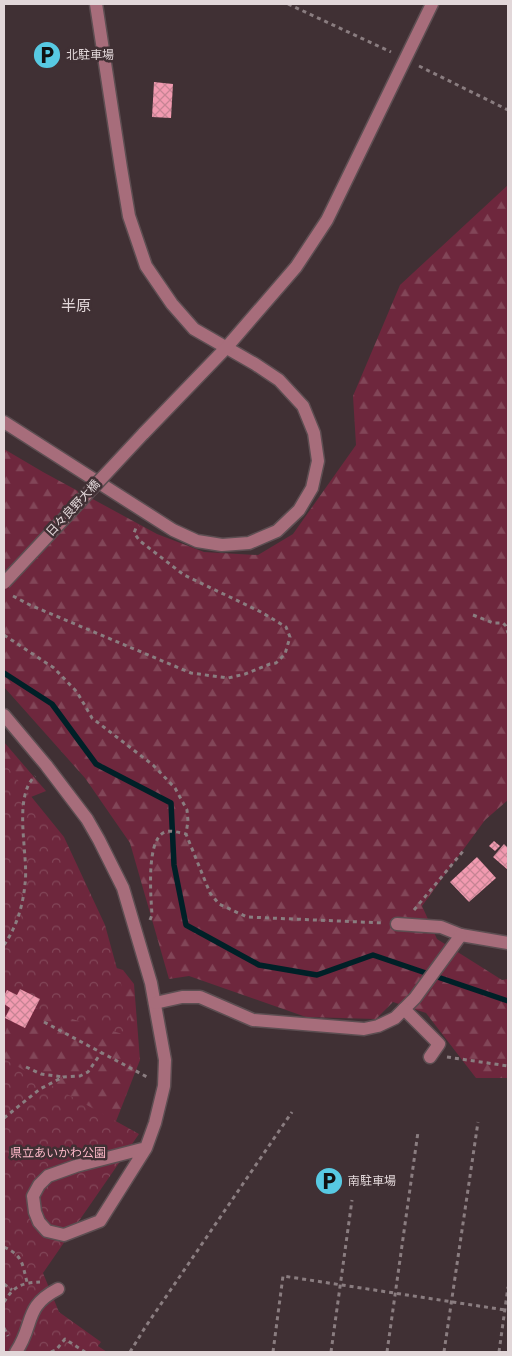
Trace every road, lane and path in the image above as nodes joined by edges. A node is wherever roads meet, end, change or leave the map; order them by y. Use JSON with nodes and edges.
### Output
{"nodes":[{"id":1,"x":96,"y":4,"type":"edge"},
{"id":2,"x":432,"y":4,"type":"edge"},
{"id":3,"x":226,"y":348,"type":"junction"},
{"id":4,"x":4,"y":422,"type":"edge"},
{"id":5,"x":152,"y":517,"type":"junction"},
{"id":6,"x":4,"y":583,"type":"edge"},
{"id":7,"x":12,"y":595,"type":"dead end"},
{"id":8,"x":473,"y":616,"type":"dead end"},
{"id":9,"x":508,"y":633,"type":"edge"},
{"id":10,"x":4,"y":635,"type":"edge"},
{"id":11,"x":4,"y":715,"type":"edge"},
{"id":12,"x":46,"y":765,"type":"junction"},
{"id":13,"x":186,"y":834,"type":"junction"},
{"id":14,"x":464,"y":850,"type":"dead end"},
{"id":15,"x":398,"y":924,"type":"junction"},
{"id":16,"x":135,"y":930,"type":"junction"},
{"id":17,"x":461,"y":936,"type":"junction"},
{"id":18,"x":508,"y":943,"type":"edge"},
{"id":19,"x":4,"y":946,"type":"edge"},
{"id":20,"x":155,"y":1003,"type":"junction"},
{"id":21,"x":404,"y":1009,"type":"junction"},
{"id":22,"x":44,"y":1022,"type":"dead end"},
{"id":23,"x":101,"y":1053,"type":"junction"},
{"id":24,"x":434,"y":1053,"type":"joint"},
{"id":25,"x":508,"y":1066,"type":"edge"},
{"id":26,"x":26,"y":1067,"type":"dead end"},
{"id":27,"x":63,"y":1077,"type":"junction"},
{"id":28,"x":164,"y":1086,"type":"junction"},
{"id":29,"x":292,"y":1112,"type":"dead end"},
{"id":30,"x":4,"y":1118,"type":"edge"},
{"id":31,"x":478,"y":1122,"type":"dead end"},
{"id":32,"x":418,"y":1132,"type":"dead end"},
{"id":33,"x":146,"y":1148,"type":"junction"},
{"id":34,"x":352,"y":1200,"type":"dead end"},
{"id":35,"x":4,"y":1247,"type":"edge"},
{"id":36,"x":45,"y":1281,"type":"dead end"},
{"id":37,"x":27,"y":1282,"type":"junction"},
{"id":38,"x":4,"y":1284,"type":"edge"},
{"id":39,"x":340,"y":1285,"type":"junction"},
{"id":40,"x":508,"y":1287,"type":"edge"},
{"id":41,"x":58,"y":1289,"type":"dead end"},
{"id":42,"x":12,"y":1290,"type":"junction"},
{"id":43,"x":395,"y":1293,"type":"junction"},
{"id":44,"x":4,"y":1302,"type":"edge"},
{"id":45,"x":450,"y":1302,"type":"junction"},
{"id":46,"x":505,"y":1310,"type":"junction"},
{"id":47,"x":16,"y":1352,"type":"edge"},
{"id":48,"x":51,"y":1352,"type":"edge"},
{"id":49,"x":85,"y":1352,"type":"edge"},
{"id":50,"x":130,"y":1352,"type":"edge"},
{"id":51,"x":273,"y":1352,"type":"edge"},
{"id":52,"x":331,"y":1352,"type":"edge"},
{"id":53,"x":387,"y":1352,"type":"edge"},
{"id":54,"x":444,"y":1352,"type":"edge"},
{"id":55,"x":499,"y":1352,"type":"edge"}],
"edges":[{"from":1,"to":3,"type":"street"},
{"from":2,"to":3,"type":"street","name":"日々良野大橋"},
{"from":3,"to":5,"type":"street"},
{"from":3,"to":6,"type":"street","name":"日々良野大橋","bridge":true},
{"from":4,"to":5,"type":"street"},
{"from":5,"to":7,"type":"path"},
{"from":8,"to":9,"type":"path"},
{"from":10,"to":13,"type":"path"},
{"from":11,"to":12,"type":"street"},
{"from":12,"to":16,"type":"street"},
{"from":12,"to":19,"type":"path"},
{"from":13,"to":15,"type":"path"},
{"from":13,"to":16,"type":"path"},
{"from":14,"to":15,"type":"path"},
{"from":15,"to":17,"type":"street"},
{"from":16,"to":20,"type":"street"},
{"from":17,"to":18,"type":"street"},
{"from":17,"to":21,"type":"street"},
{"from":20,"to":21,"type":"street"},
{"from":20,"to":28,"type":"street"},
{"from":21,"to":24,"type":"street"},
{"from":22,"to":23,"type":"path"},
{"from":23,"to":27,"type":"path"},
{"from":23,"to":28,"type":"path"},
{"from":24,"to":25,"type":"path"},
{"from":26,"to":27,"type":"path"},
{"from":27,"to":30,"type":"path"},
{"from":28,"to":33,"type":"street"},
{"from":29,"to":50,"type":"path"},
{"from":31,"to":45,"type":"path"},
{"from":32,"to":43,"type":"path"},
{"from":33,"to":33,"type":"street"},
{"from":34,"to":39,"type":"path"},
{"from":35,"to":37,"type":"path"},
{"from":36,"to":37,"type":"path"},
{"from":37,"to":42,"type":"path"},
{"from":38,"to":42,"type":"path"},
{"from":39,"to":43,"type":"path"},
{"from":39,"to":51,"type":"path"},
{"from":39,"to":52,"type":"path"},
{"from":40,"to":46,"type":"path"},
{"from":41,"to":47,"type":"street"},
{"from":42,"to":44,"type":"path"},
{"from":43,"to":45,"type":"path"},
{"from":43,"to":53,"type":"path"},
{"from":45,"to":46,"type":"path"},
{"from":45,"to":54,"type":"path"},
{"from":46,"to":55,"type":"path"},
{"from":48,"to":49,"type":"path"}]}
